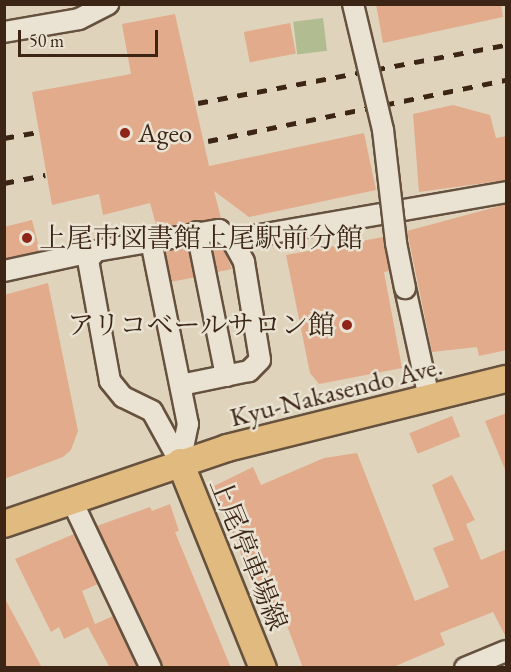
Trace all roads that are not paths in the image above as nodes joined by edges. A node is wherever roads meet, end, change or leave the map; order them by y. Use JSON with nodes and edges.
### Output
{"nodes":[{"id":1,"x":108,"y":4,"type":"edge"},
{"id":2,"x":353,"y":4,"type":"edge"},
{"id":3,"x":4,"y":32,"type":"edge"},
{"id":4,"x":507,"y":192,"type":"edge"},
{"id":5,"x":197,"y":232,"type":"junction"},
{"id":6,"x":232,"y":240,"type":"junction"},
{"id":7,"x":151,"y":241,"type":"junction"},
{"id":8,"x":96,"y":251,"type":"junction"},
{"id":9,"x":4,"y":271,"type":"edge"},
{"id":10,"x":226,"y":376,"type":"junction"},
{"id":11,"x":507,"y":379,"type":"edge"},
{"id":12,"x":181,"y":385,"type":"junction"},
{"id":13,"x":429,"y":398,"type":"junction"},
{"id":14,"x":180,"y":462,"type":"junction"},
{"id":15,"x":71,"y":499,"type":"junction"},
{"id":16,"x":4,"y":524,"type":"edge"},
{"id":17,"x":507,"y":651,"type":"edge"},
{"id":18,"x":151,"y":668,"type":"edge"},
{"id":19,"x":263,"y":668,"type":"edge"},
{"id":20,"x":465,"y":668,"type":"edge"}],
"edges":[{"from":1,"to":3,"type":"street"},
{"from":2,"to":13,"type":"street","bridge":true},
{"from":4,"to":6,"type":"street"},
{"from":5,"to":6,"type":"street"},
{"from":5,"to":7,"type":"street"},
{"from":5,"to":10,"type":"street"},
{"from":6,"to":10,"type":"street"},
{"from":7,"to":8,"type":"street"},
{"from":7,"to":12,"type":"street"},
{"from":8,"to":9,"type":"street"},
{"from":8,"to":14,"type":"street"},
{"from":10,"to":12,"type":"street"},
{"from":11,"to":13,"type":"main road","name":"Kyu-Nakasendo Ave."},
{"from":12,"to":14,"type":"street"},
{"from":13,"to":14,"type":"main road","name":"Kyu-Nakasendo Ave."},
{"from":14,"to":15,"type":"main road"},
{"from":14,"to":19,"type":"main road","name":"上尾停車場線"},
{"from":15,"to":16,"type":"main road"},
{"from":15,"to":18,"type":"street"},
{"from":17,"to":20,"type":"street"}]}
